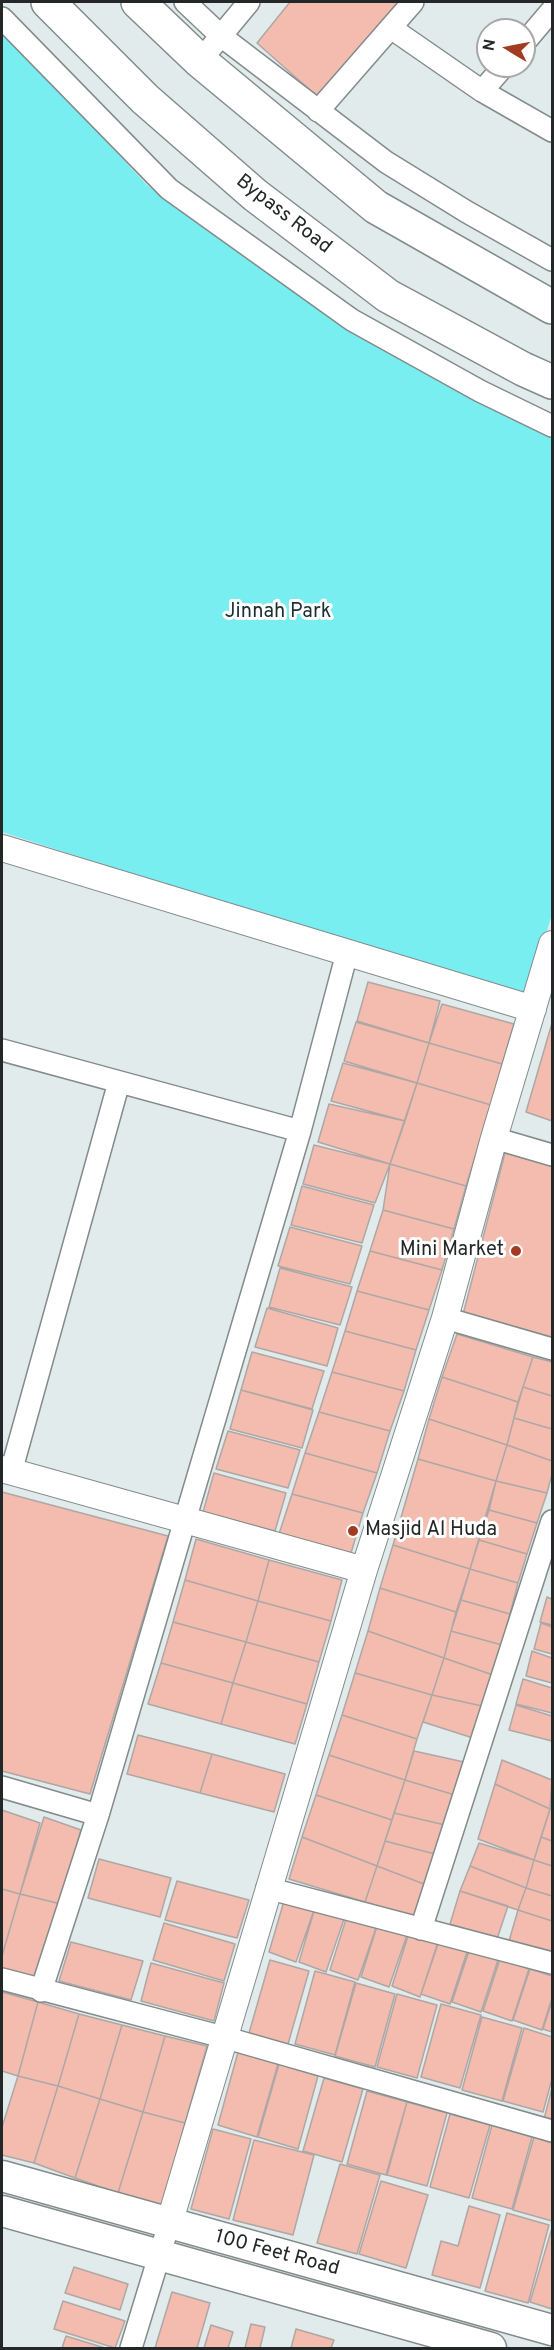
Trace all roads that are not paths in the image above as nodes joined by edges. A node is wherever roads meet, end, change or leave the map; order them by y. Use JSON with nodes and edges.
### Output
{"nodes":[{"id":1,"x":48,"y":2,"type":"edge"},
{"id":2,"x":138,"y":2,"type":"edge"},
{"id":3,"x":185,"y":2,"type":"edge"},
{"id":4,"x":249,"y":2,"type":"edge"},
{"id":5,"x":413,"y":2,"type":"edge"},
{"id":6,"x":552,"y":10,"type":"edge"},
{"id":7,"x":2,"y":18,"type":"edge"},
{"id":8,"x":391,"y":28,"type":"junction"},
{"id":9,"x":536,"y":29,"type":"edge"},
{"id":10,"x":221,"y":36,"type":"junction"},
{"id":11,"x":200,"y":61,"type":"junction"},
{"id":12,"x":494,"y":78,"type":"edge"},
{"id":13,"x":482,"y":92,"type":"junction"},
{"id":14,"x":318,"y":111,"type":"junction"},
{"id":15,"x":552,"y":131,"type":"edge"},
{"id":16,"x":552,"y":260,"type":"edge"},
{"id":17,"x":552,"y":307,"type":"edge"},
{"id":18,"x":552,"y":382,"type":"edge"},
{"id":19,"x":552,"y":426,"type":"edge"},
{"id":20,"x":2,"y":848,"type":"edge"},
{"id":21,"x":552,"y":944,"type":"edge"},
{"id":22,"x":347,"y":953,"type":"junction"},
{"id":23,"x":533,"y":1009,"type":"junction"},
{"id":24,"x":2,"y":1050,"type":"edge"},
{"id":25,"x":120,"y":1082,"type":"junction"},
{"id":26,"x":300,"y":1131,"type":"junction"},
{"id":27,"x":494,"y":1138,"type":"junction"},
{"id":28,"x":552,"y":1155,"type":"edge"},
{"id":29,"x":445,"y":1318,"type":"junction"},
{"id":30,"x":552,"y":1349,"type":"edge"},
{"id":31,"x":6,"y":1470,"type":"edge"},
{"id":32,"x":185,"y":1520,"type":"junction"},
{"id":33,"x":552,"y":1521,"type":"edge"},
{"id":34,"x":364,"y":1570,"type":"junction"},
{"id":35,"x":2,"y":1787,"type":"edge"},
{"id":36,"x":98,"y":1815,"type":"junction"},
{"id":37,"x":267,"y":1887,"type":"junction"},
{"id":38,"x":421,"y":1929,"type":"junction"},
{"id":39,"x":552,"y":1964,"type":"edge"},
{"id":40,"x":2,"y":1979,"type":"edge"},
{"id":41,"x":41,"y":1991,"type":"junction"},
{"id":42,"x":224,"y":2037,"type":"junction"},
{"id":43,"x":552,"y":2131,"type":"edge"},
{"id":44,"x":3,"y":2182,"type":"edge"},
{"id":45,"x":2,"y":2211,"type":"edge"},
{"id":46,"x":169,"y":2224,"type":"junction"},
{"id":47,"x":158,"y":2255,"type":"junction"},
{"id":48,"x":552,"y":2330,"type":"edge"},
{"id":49,"x":131,"y":2349,"type":"edge"},
{"id":50,"x":491,"y":2349,"type":"edge"}],
"edges":[{"from":1,"to":18,"type":"main road","name":"Bypass Road"},
{"from":2,"to":11,"type":"main road"},
{"from":3,"to":10,"type":"street"},
{"from":4,"to":10,"type":"street"},
{"from":5,"to":8,"type":"street"},
{"from":6,"to":9,"type":"street"},
{"from":7,"to":19,"type":"street"},
{"from":8,"to":13,"type":"street"},
{"from":8,"to":14,"type":"street"},
{"from":10,"to":11,"type":"street"},
{"from":10,"to":14,"type":"street"},
{"from":11,"to":17,"type":"main road"},
{"from":12,"to":13,"type":"street"},
{"from":13,"to":15,"type":"street"},
{"from":14,"to":16,"type":"street"},
{"from":20,"to":22,"type":"street"},
{"from":21,"to":23,"type":"street"},
{"from":22,"to":23,"type":"street"},
{"from":22,"to":26,"type":"street"},
{"from":23,"to":27,"type":"street"},
{"from":24,"to":25,"type":"street"},
{"from":25,"to":26,"type":"street"},
{"from":25,"to":31,"type":"street"},
{"from":26,"to":32,"type":"street"},
{"from":27,"to":28,"type":"street"},
{"from":27,"to":29,"type":"street"},
{"from":29,"to":30,"type":"street"},
{"from":29,"to":34,"type":"street"},
{"from":31,"to":32,"type":"street"},
{"from":32,"to":34,"type":"street"},
{"from":32,"to":36,"type":"street"},
{"from":33,"to":38,"type":"street"},
{"from":34,"to":37,"type":"street"},
{"from":35,"to":36,"type":"street"},
{"from":36,"to":41,"type":"street"},
{"from":37,"to":38,"type":"street"},
{"from":37,"to":42,"type":"street"},
{"from":38,"to":39,"type":"street"},
{"from":40,"to":41,"type":"street"},
{"from":41,"to":42,"type":"street"},
{"from":42,"to":43,"type":"street"},
{"from":42,"to":46,"type":"street"},
{"from":44,"to":46,"type":"main road","name":"100 Feet Road"},
{"from":45,"to":47,"type":"main road","name":"100 Feet Road"},
{"from":46,"to":47,"type":"street"},
{"from":46,"to":48,"type":"main road","name":"100 Feet Road"},
{"from":47,"to":49,"type":"street"},
{"from":47,"to":50,"type":"main road","name":"100 Feet Road"}]}
